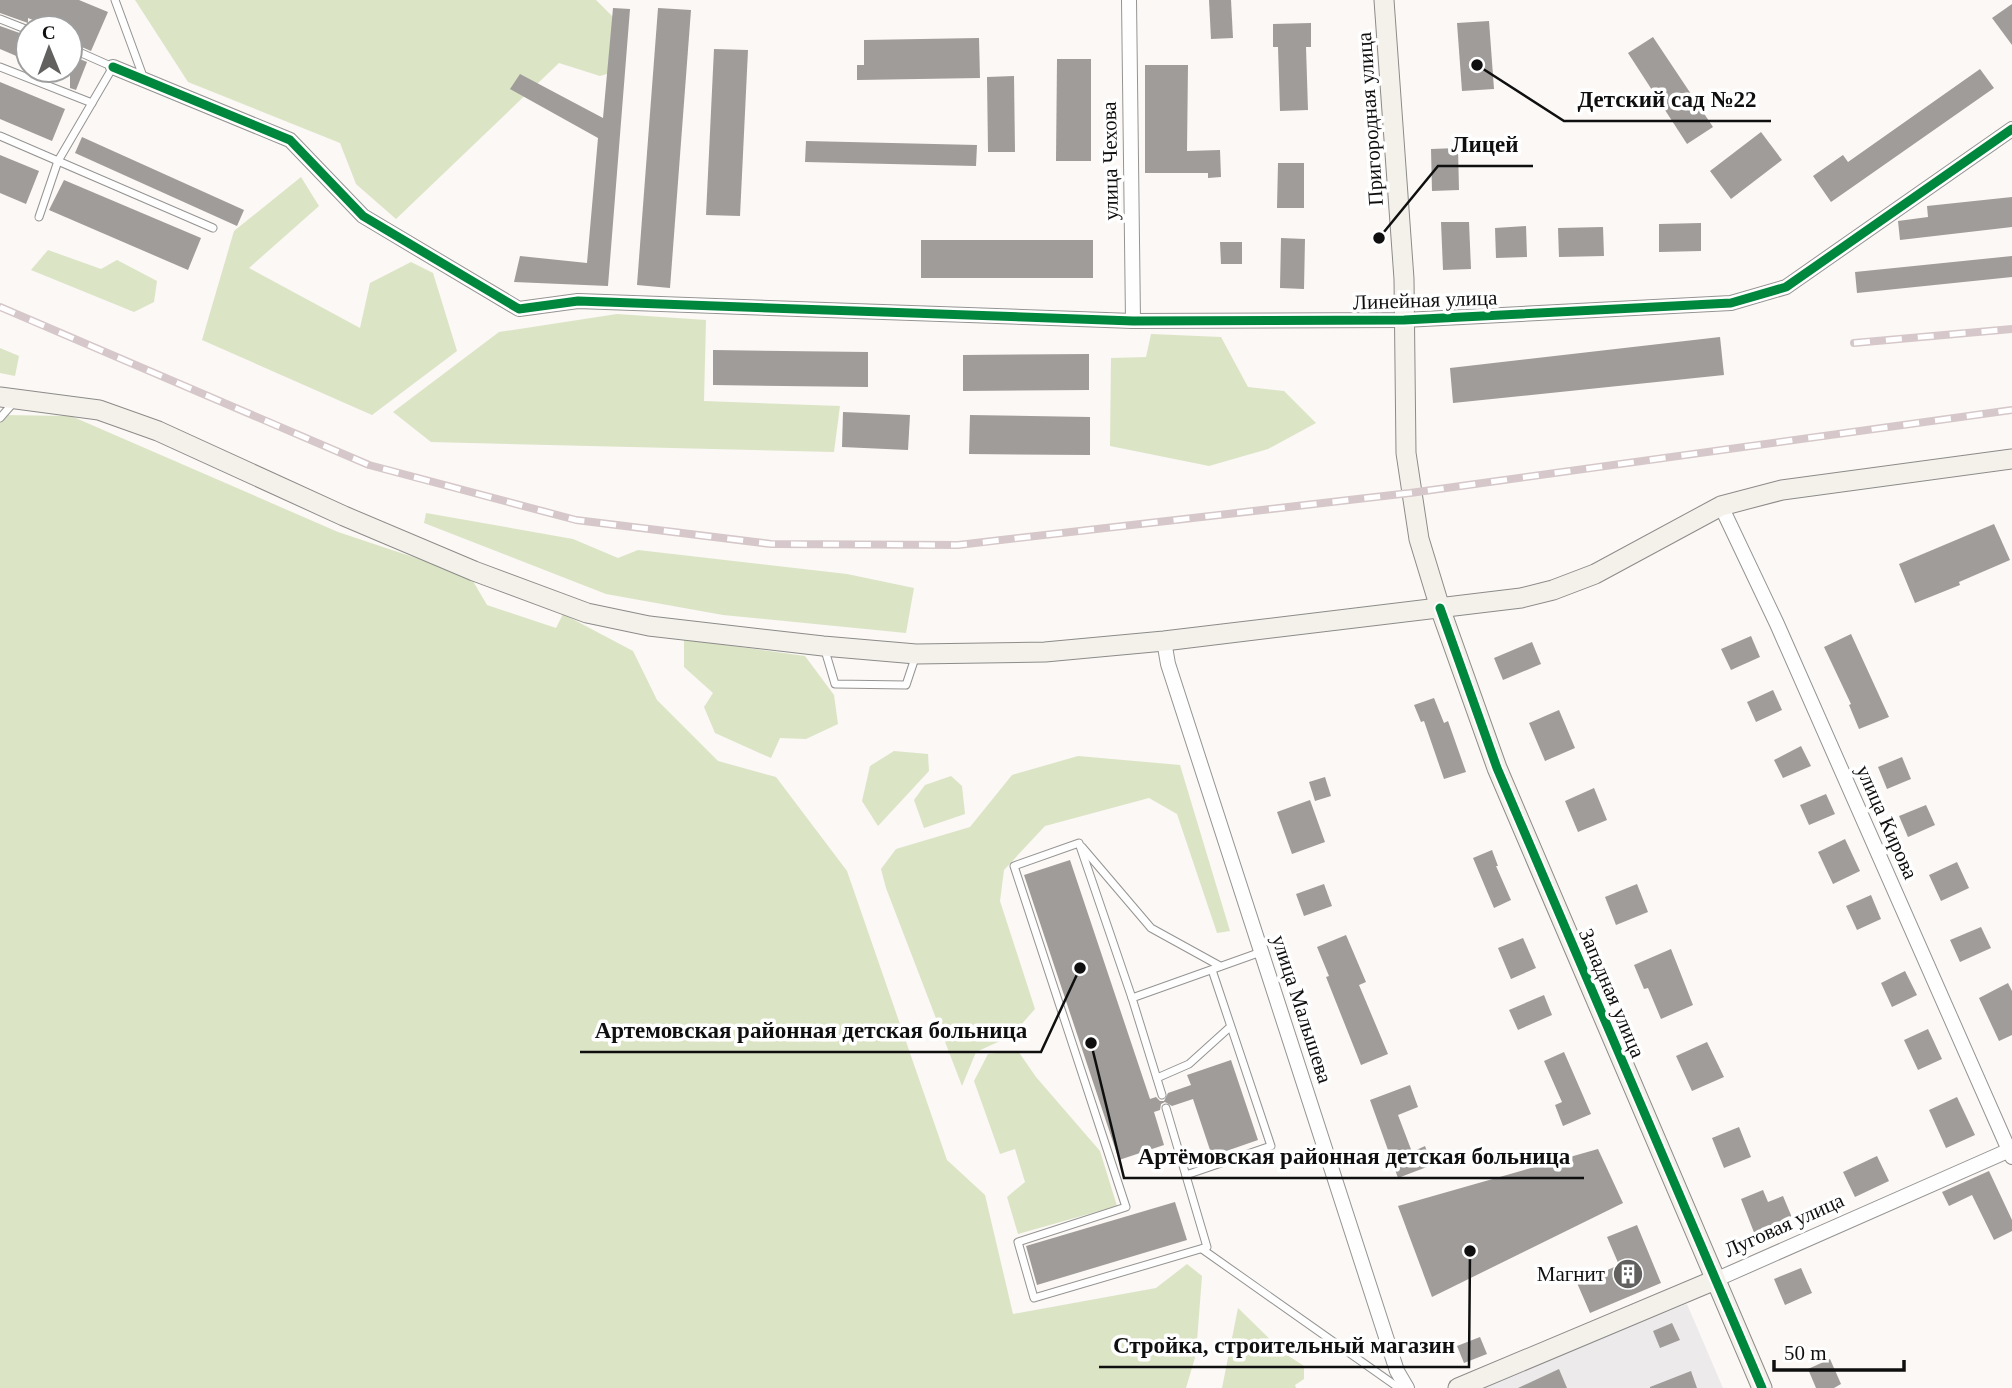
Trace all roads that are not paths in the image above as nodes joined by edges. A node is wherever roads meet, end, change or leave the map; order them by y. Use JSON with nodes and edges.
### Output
{"nodes":[{"id":1,"x":115,"y":0,"type":"edge"},
{"id":2,"x":1129,"y":0,"type":"edge"},
{"id":3,"x":1384,"y":0,"type":"edge"},
{"id":4,"x":84,"y":54,"type":"edge"},
{"id":5,"x":113,"y":66,"type":"junction"},
{"id":6,"x":0,"y":67,"type":"edge"},
{"id":7,"x":144,"y":79,"type":"junction"},
{"id":8,"x":92,"y":103,"type":"junction"},
{"id":9,"x":2012,"y":129,"type":"edge"},
{"id":10,"x":0,"y":136,"type":"edge"},
{"id":11,"x":58,"y":161,"type":"junction"},
{"id":12,"x":38,"y":218,"type":"dead end"},
{"id":13,"x":213,"y":228,"type":"dead end"},
{"id":14,"x":1404,"y":320,"type":"junction"},
{"id":15,"x":1133,"y":321,"type":"junction"},
{"id":16,"x":8,"y":398,"type":"edge"},
{"id":17,"x":0,"y":418,"type":"edge"},
{"id":18,"x":2012,"y":459,"type":"edge"},
{"id":19,"x":1721,"y":506,"type":"junction"},
{"id":20,"x":1440,"y":608,"type":"junction"},
{"id":21,"x":1164,"y":640,"type":"junction"},
{"id":22,"x":824,"y":646,"type":"junction"},
{"id":23,"x":916,"y":654,"type":"junction"},
{"id":24,"x":1079,"y":843,"type":"junction"},
{"id":25,"x":1261,"y":952,"type":"junction"},
{"id":26,"x":1220,"y":966,"type":"junction"},
{"id":27,"x":1212,"y":970,"type":"junction"},
{"id":28,"x":1132,"y":998,"type":"junction"},
{"id":29,"x":1230,"y":1027,"type":"junction"},
{"id":30,"x":1157,"y":1079,"type":"junction"},
{"id":31,"x":1162,"y":1095,"type":"dead end"},
{"id":32,"x":1166,"y":1108,"type":"dead end"},
{"id":33,"x":2011,"y":1152,"type":"edge"},
{"id":34,"x":1186,"y":1175,"type":"junction"},
{"id":35,"x":1202,"y":1249,"type":"junction"},
{"id":36,"x":1715,"y":1280,"type":"junction"},
{"id":37,"x":1399,"y":1388,"type":"edge"},
{"id":38,"x":1408,"y":1388,"type":"edge"},
{"id":39,"x":1458,"y":1388,"type":"edge"},
{"id":40,"x":1762,"y":1388,"type":"edge"}],
"edges":[{"from":1,"to":7,"type":"lane"},
{"from":2,"to":15,"type":"street","name":"улица Чехова"},
{"from":3,"to":14,"type":"main road","name":"Пригородная улица"},
{"from":4,"to":5,"type":"lane"},
{"from":5,"to":7,"type":"street","name":"Линейная улица"},
{"from":5,"to":8,"type":"lane"},
{"from":6,"to":8,"type":"lane"},
{"from":7,"to":15,"type":"street","name":"Линейная улица"},
{"from":8,"to":11,"type":"lane"},
{"from":9,"to":14,"type":"street","name":"Линейная улица"},
{"from":10,"to":11,"type":"lane"},
{"from":11,"to":12,"type":"lane"},
{"from":11,"to":13,"type":"lane"},
{"from":14,"to":15,"type":"street","name":"Линейная улица"},
{"from":14,"to":20,"type":"main road","name":"Пригородная улица"},
{"from":16,"to":17,"type":"lane"},
{"from":16,"to":22,"type":"main road"},
{"from":18,"to":19,"type":"main road"},
{"from":19,"to":20,"type":"main road"},
{"from":19,"to":33,"type":"street","name":"улица Кирова"},
{"from":20,"to":21,"type":"main road"},
{"from":20,"to":36,"type":"main road","name":"Западная улица"},
{"from":21,"to":23,"type":"main road"},
{"from":21,"to":25,"type":"street","name":"улица Малышева"},
{"from":22,"to":23,"type":"main road"},
{"from":22,"to":23,"type":"lane"},
{"from":24,"to":26,"type":"lane"},
{"from":24,"to":28,"type":"lane"},
{"from":24,"to":35,"type":"lane"},
{"from":25,"to":26,"type":"lane"},
{"from":25,"to":38,"type":"street","name":"улица Малышева"},
{"from":26,"to":27,"type":"lane"},
{"from":27,"to":28,"type":"lane"},
{"from":27,"to":29,"type":"lane"},
{"from":28,"to":30,"type":"lane"},
{"from":29,"to":30,"type":"lane"},
{"from":29,"to":34,"type":"lane"},
{"from":30,"to":31,"type":"lane"},
{"from":32,"to":34,"type":"lane"},
{"from":33,"to":36,"type":"street","name":"Луговая улица"},
{"from":34,"to":35,"type":"lane"},
{"from":35,"to":37,"type":"lane"},
{"from":36,"to":39,"type":"main road","name":"Луговая улица"},
{"from":36,"to":40,"type":"main road","name":"Западная улица"}]}
